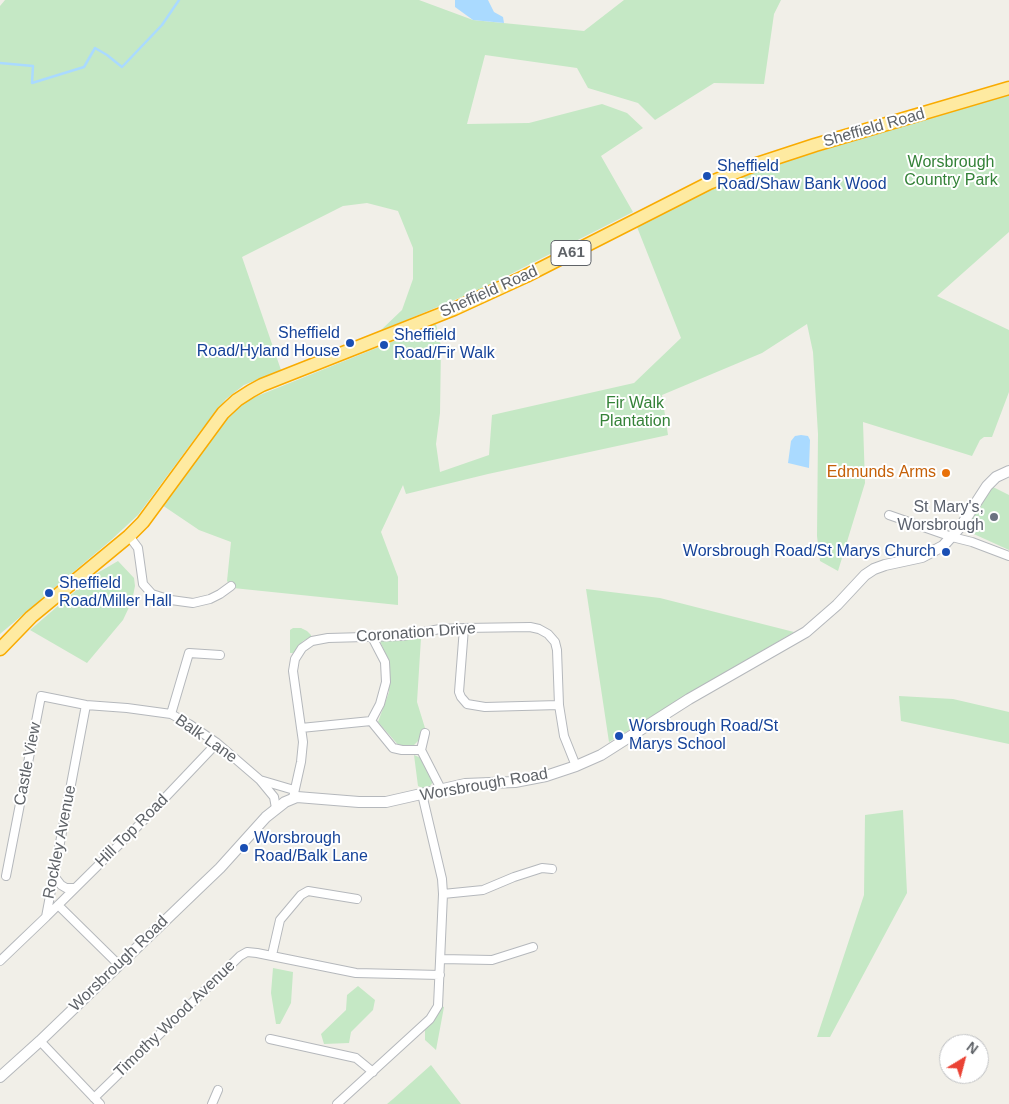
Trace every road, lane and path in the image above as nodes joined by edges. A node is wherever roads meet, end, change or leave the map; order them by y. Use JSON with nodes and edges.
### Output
{"nodes":[{"id":1,"x":1009,"y":88,"type":"edge"},
{"id":2,"x":1008,"y":468,"type":"edge"},
{"id":3,"x":889,"y":515,"type":"dead end"},
{"id":4,"x":129,"y":536,"type":"junction"},
{"id":5,"x":952,"y":537,"type":"junction"},
{"id":6,"x":1009,"y":556,"type":"edge"},
{"id":7,"x":231,"y":586,"type":"dead end"},
{"id":8,"x":464,"y":628,"type":"junction"},
{"id":9,"x":372,"y":637,"type":"junction"},
{"id":10,"x":0,"y":650,"type":"edge"},
{"id":11,"x":220,"y":655,"type":"dead end"},
{"id":12,"x":86,"y":705,"type":"junction"},
{"id":13,"x":559,"y":705,"type":"junction"},
{"id":14,"x":170,"y":714,"type":"junction"},
{"id":15,"x":371,"y":721,"type":"junction"},
{"id":16,"x":301,"y":728,"type":"junction"},
{"id":17,"x":425,"y":733,"type":"dead end"},
{"id":18,"x":217,"y":743,"type":"junction"},
{"id":19,"x":421,"y":750,"type":"junction"},
{"id":20,"x":576,"y":766,"type":"junction"},
{"id":21,"x":260,"y":780,"type":"junction"},
{"id":22,"x":441,"y":789,"type":"junction"},
{"id":23,"x":293,"y":794,"type":"junction"},
{"id":24,"x":422,"y":794,"type":"junction"},
{"id":25,"x":276,"y":808,"type":"junction"},
{"id":26,"x":552,"y":869,"type":"dead end"},
{"id":27,"x":6,"y":876,"type":"dead end"},
{"id":28,"x":54,"y":876,"type":"junction"},
{"id":29,"x":75,"y":888,"type":"junction"},
{"id":30,"x":443,"y":894,"type":"junction"},
{"id":31,"x":357,"y":899,"type":"dead end"},
{"id":32,"x":58,"y":905,"type":"junction"},
{"id":33,"x":46,"y":917,"type":"junction"},
{"id":34,"x":533,"y":947,"type":"dead end"},
{"id":35,"x":272,"y":956,"type":"junction"},
{"id":36,"x":441,"y":959,"type":"junction"},
{"id":37,"x":0,"y":960,"type":"edge"},
{"id":38,"x":119,"y":965,"type":"junction"},
{"id":39,"x":440,"y":975,"type":"junction"},
{"id":40,"x":270,"y":1039,"type":"dead end"},
{"id":41,"x":40,"y":1041,"type":"junction"},
{"id":42,"x":373,"y":1072,"type":"junction"},
{"id":43,"x":0,"y":1077,"type":"edge"},
{"id":44,"x":218,"y":1090,"type":"dead end"},
{"id":45,"x":94,"y":1098,"type":"junction"},
{"id":46,"x":100,"y":1104,"type":"edge"},
{"id":47,"x":212,"y":1104,"type":"edge"},
{"id":48,"x":336,"y":1104,"type":"edge"}],
"edges":[{"from":1,"to":4,"type":"highway","name":"Sheffield Road","number":"A61"},
{"from":2,"to":5,"type":"street","name":"Worsbrough Road"},
{"from":3,"to":5,"type":"street"},
{"from":4,"to":7,"type":"street"},
{"from":4,"to":10,"type":"highway","name":"Sheffield Road","number":"A61"},
{"from":5,"to":6,"type":"street"},
{"from":5,"to":20,"type":"street","name":"Worsbrough Road"},
{"from":8,"to":9,"type":"street","name":"Coronation Drive"},
{"from":8,"to":13,"type":"street","name":"Coronation Drive"},
{"from":8,"to":13,"type":"street"},
{"from":9,"to":15,"type":"street"},
{"from":9,"to":16,"type":"street","name":"Coronation Drive"},
{"from":11,"to":14,"type":"street"},
{"from":12,"to":14,"type":"street","name":"Balk Lane"},
{"from":12,"to":27,"type":"street","name":"Castle View"},
{"from":12,"to":28,"type":"street","name":"Rockley Avenue"},
{"from":13,"to":20,"type":"street","name":"Coronation Drive"},
{"from":14,"to":18,"type":"street","name":"Balk Lane"},
{"from":15,"to":16,"type":"street"},
{"from":15,"to":19,"type":"street"},
{"from":16,"to":23,"type":"street","name":"Coronation Drive"},
{"from":17,"to":19,"type":"street"},
{"from":18,"to":21,"type":"street","name":"Balk Lane"},
{"from":18,"to":29,"type":"street","name":"Hill Top Road"},
{"from":19,"to":22,"type":"street"},
{"from":20,"to":22,"type":"street","name":"Worsbrough Road"},
{"from":21,"to":23,"type":"street","name":"Balk Lane"},
{"from":21,"to":25,"type":"street","name":"Balk Lane"},
{"from":22,"to":24,"type":"street","name":"Worsbrough Road"},
{"from":23,"to":24,"type":"street","name":"Worsbrough Road"},
{"from":23,"to":25,"type":"street","name":"Worsbrough Road"},
{"from":24,"to":30,"type":"street"},
{"from":25,"to":38,"type":"street","name":"Worsbrough Road"},
{"from":26,"to":30,"type":"street"},
{"from":28,"to":29,"type":"street"},
{"from":28,"to":33,"type":"street","name":"Rockley Avenue"},
{"from":29,"to":32,"type":"street","name":"Hill Top Road"},
{"from":30,"to":36,"type":"street"},
{"from":31,"to":35,"type":"street"},
{"from":32,"to":33,"type":"street","name":"Hill Top Road"},
{"from":32,"to":38,"type":"street"},
{"from":33,"to":37,"type":"street","name":"Rockley Avenue"},
{"from":34,"to":36,"type":"street"},
{"from":35,"to":39,"type":"street","name":"Timothy Wood Avenue"},
{"from":35,"to":45,"type":"street","name":"Timothy Wood Avenue"},
{"from":36,"to":39,"type":"street"},
{"from":38,"to":41,"type":"street","name":"Worsbrough Road"},
{"from":39,"to":42,"type":"street"},
{"from":40,"to":42,"type":"street"},
{"from":41,"to":43,"type":"street","name":"Worsbrough Road"},
{"from":41,"to":45,"type":"street"},
{"from":42,"to":48,"type":"street"},
{"from":44,"to":47,"type":"street"},
{"from":45,"to":46,"type":"street"}]}
